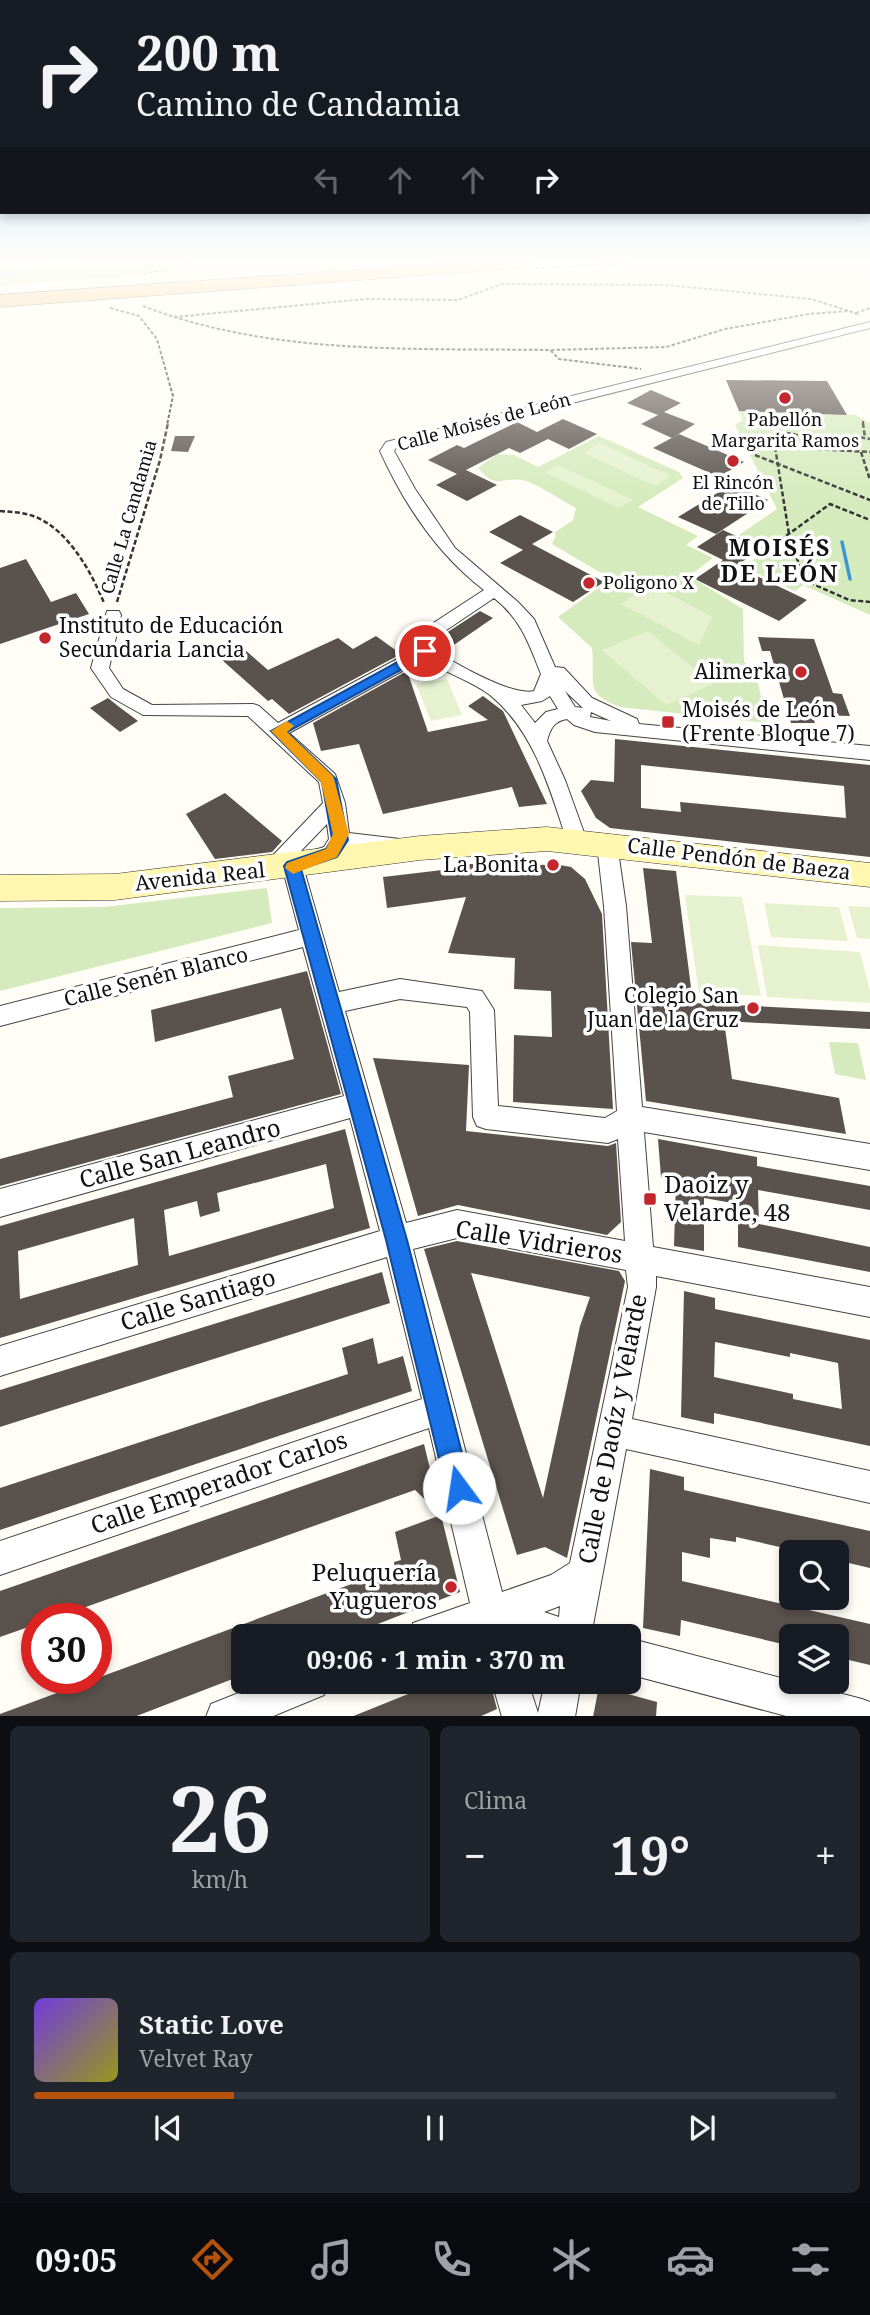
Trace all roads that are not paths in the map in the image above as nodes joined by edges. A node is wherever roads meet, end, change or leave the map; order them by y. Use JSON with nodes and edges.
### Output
{"nodes":[{"id":1,"x":783,"y":343,"type":"edge"},
{"id":2,"x":494,"y":592,"type":"junction"},
{"id":3,"x":113,"y":615,"type":"road end"},
{"id":4,"x":540,"y":648,"type":"junction"},
{"id":5,"x":425,"y":651,"type":"junction"},
{"id":6,"x":549,"y":675,"type":"junction"},
{"id":7,"x":495,"y":690,"type":"junction"},
{"id":8,"x":541,"y":695,"type":"junction"},
{"id":9,"x":570,"y":713,"type":"junction"},
{"id":10,"x":623,"y":720,"type":"junction"},
{"id":11,"x":278,"y":731,"type":"junction"},
{"id":12,"x":652,"y":731,"type":"junction"},
{"id":13,"x":533,"y":734,"type":"junction"},
{"id":14,"x":870,"y":753,"type":"edge"},
{"id":15,"x":335,"y":803,"type":"junction"},
{"id":16,"x":340,"y":840,"type":"junction"},
{"id":17,"x":592,"y":842,"type":"junction"},
{"id":18,"x":420,"y":848,"type":"junction"},
{"id":19,"x":282,"y":868,"type":"junction"},
{"id":20,"x":870,"y":874,"type":"edge"},
{"id":21,"x":0,"y":888,"type":"edge"},
{"id":22,"x":311,"y":935,"type":"junction"},
{"id":23,"x":331,"y":1004,"type":"junction"},
{"id":24,"x":0,"y":1016,"type":"edge"},
{"id":25,"x":359,"y":1104,"type":"junction"},
{"id":26,"x":630,"y":1118,"type":"junction"},
{"id":27,"x":870,"y":1157,"type":"edge"},
{"id":28,"x":0,"y":1203,"type":"edge"},
{"id":29,"x":397,"y":1240,"type":"junction"},
{"id":30,"x":640,"y":1258,"type":"junction"},
{"id":31,"x":870,"y":1302,"type":"edge"},
{"id":32,"x":0,"y":1361,"type":"edge"},
{"id":33,"x":439,"y":1409,"type":"junction"},
{"id":34,"x":614,"y":1431,"type":"junction"},
{"id":35,"x":870,"y":1487,"type":"edge"},
{"id":36,"x":0,"y":1558,"type":"edge"},
{"id":37,"x":585,"y":1574,"type":"junction"},
{"id":38,"x":493,"y":1624,"type":"edge"},
{"id":39,"x":575,"y":1624,"type":"edge"},
{"id":40,"x":641,"y":1659,"type":"edge"},
{"id":41,"x":281,"y":1694,"type":"edge"},
{"id":42,"x":514,"y":1694,"type":"edge"},
{"id":43,"x":561,"y":1694,"type":"edge"},
{"id":44,"x":226,"y":1716,"type":"edge"},
{"id":45,"x":521,"y":1716,"type":"edge"},
{"id":46,"x":556,"y":1716,"type":"edge"},
{"id":47,"x":858,"y":1716,"type":"edge"}],
"edges":[{"from":1,"to":2,"type":"street","name":"Calle Moisés de León"},
{"from":2,"to":4,"type":"street","name":"Calle Moisés de León"},
{"from":2,"to":5,"type":"street"},
{"from":3,"to":11,"type":"street"},
{"from":4,"to":6,"type":"street","name":"Calle Moisés de León"},
{"from":4,"to":10,"type":"street","name":"Calle Moisés de León"},
{"from":5,"to":7,"type":"street"},
{"from":5,"to":11,"type":"street"},
{"from":6,"to":8,"type":"street"},
{"from":6,"to":9,"type":"street","name":"Calle Moisés de León"},
{"from":7,"to":8,"type":"street"},
{"from":7,"to":13,"type":"street"},
{"from":8,"to":13,"type":"street"},
{"from":9,"to":10,"type":"street","name":"Calle Moisés de León"},
{"from":9,"to":12,"type":"street","name":"Calle Moisés de León"},
{"from":9,"to":13,"type":"street"},
{"from":10,"to":12,"type":"street","name":"Calle Moisés de León"},
{"from":11,"to":15,"type":"street"},
{"from":12,"to":14,"type":"street","name":"Calle Moisés de León"},
{"from":13,"to":17,"type":"street","name":"Calle de Daoíz y Velarde"},
{"from":15,"to":16,"type":"street"},
{"from":15,"to":19,"type":"street"},
{"from":16,"to":18,"type":"street"},
{"from":16,"to":19,"type":"street"},
{"from":17,"to":18,"type":"main road","name":"Avenida Real"},
{"from":17,"to":20,"type":"main road","name":"Calle Pendón de Baeza"},
{"from":17,"to":26,"type":"street","name":"Calle de Daoíz y Velarde"},
{"from":18,"to":19,"type":"main road","name":"Avenida Real"},
{"from":19,"to":21,"type":"main road","name":"Avenida Real"},
{"from":19,"to":22,"type":"street"},
{"from":22,"to":23,"type":"street"},
{"from":22,"to":24,"type":"street","name":"Calle Senén Blanco"},
{"from":23,"to":25,"type":"street"},
{"from":23,"to":26,"type":"street"},
{"from":25,"to":28,"type":"street","name":"Calle San Leandro"},
{"from":25,"to":29,"type":"street"},
{"from":26,"to":27,"type":"street"},
{"from":26,"to":30,"type":"street","name":"Calle de Daoíz y Velarde"},
{"from":29,"to":30,"type":"street","name":"Calle Vidrieros"},
{"from":29,"to":32,"type":"street","name":"Calle Santiago"},
{"from":29,"to":33,"type":"street"},
{"from":30,"to":31,"type":"street","name":"Calle Vidrieros"},
{"from":30,"to":34,"type":"street","name":"Calle de Daoíz y Velarde"},
{"from":33,"to":36,"type":"street","name":"Calle Emperador Carlos"},
{"from":33,"to":38,"type":"street"},
{"from":34,"to":35,"type":"street"},
{"from":34,"to":37,"type":"street","name":"Calle de Daoíz y Velarde"},
{"from":37,"to":38,"type":"street"},
{"from":37,"to":39,"type":"street","name":"Calle de Daoíz y Velarde"},
{"from":40,"to":47,"type":"street"},
{"from":41,"to":44,"type":"street"},
{"from":42,"to":45,"type":"street"},
{"from":43,"to":46,"type":"street"}]}
